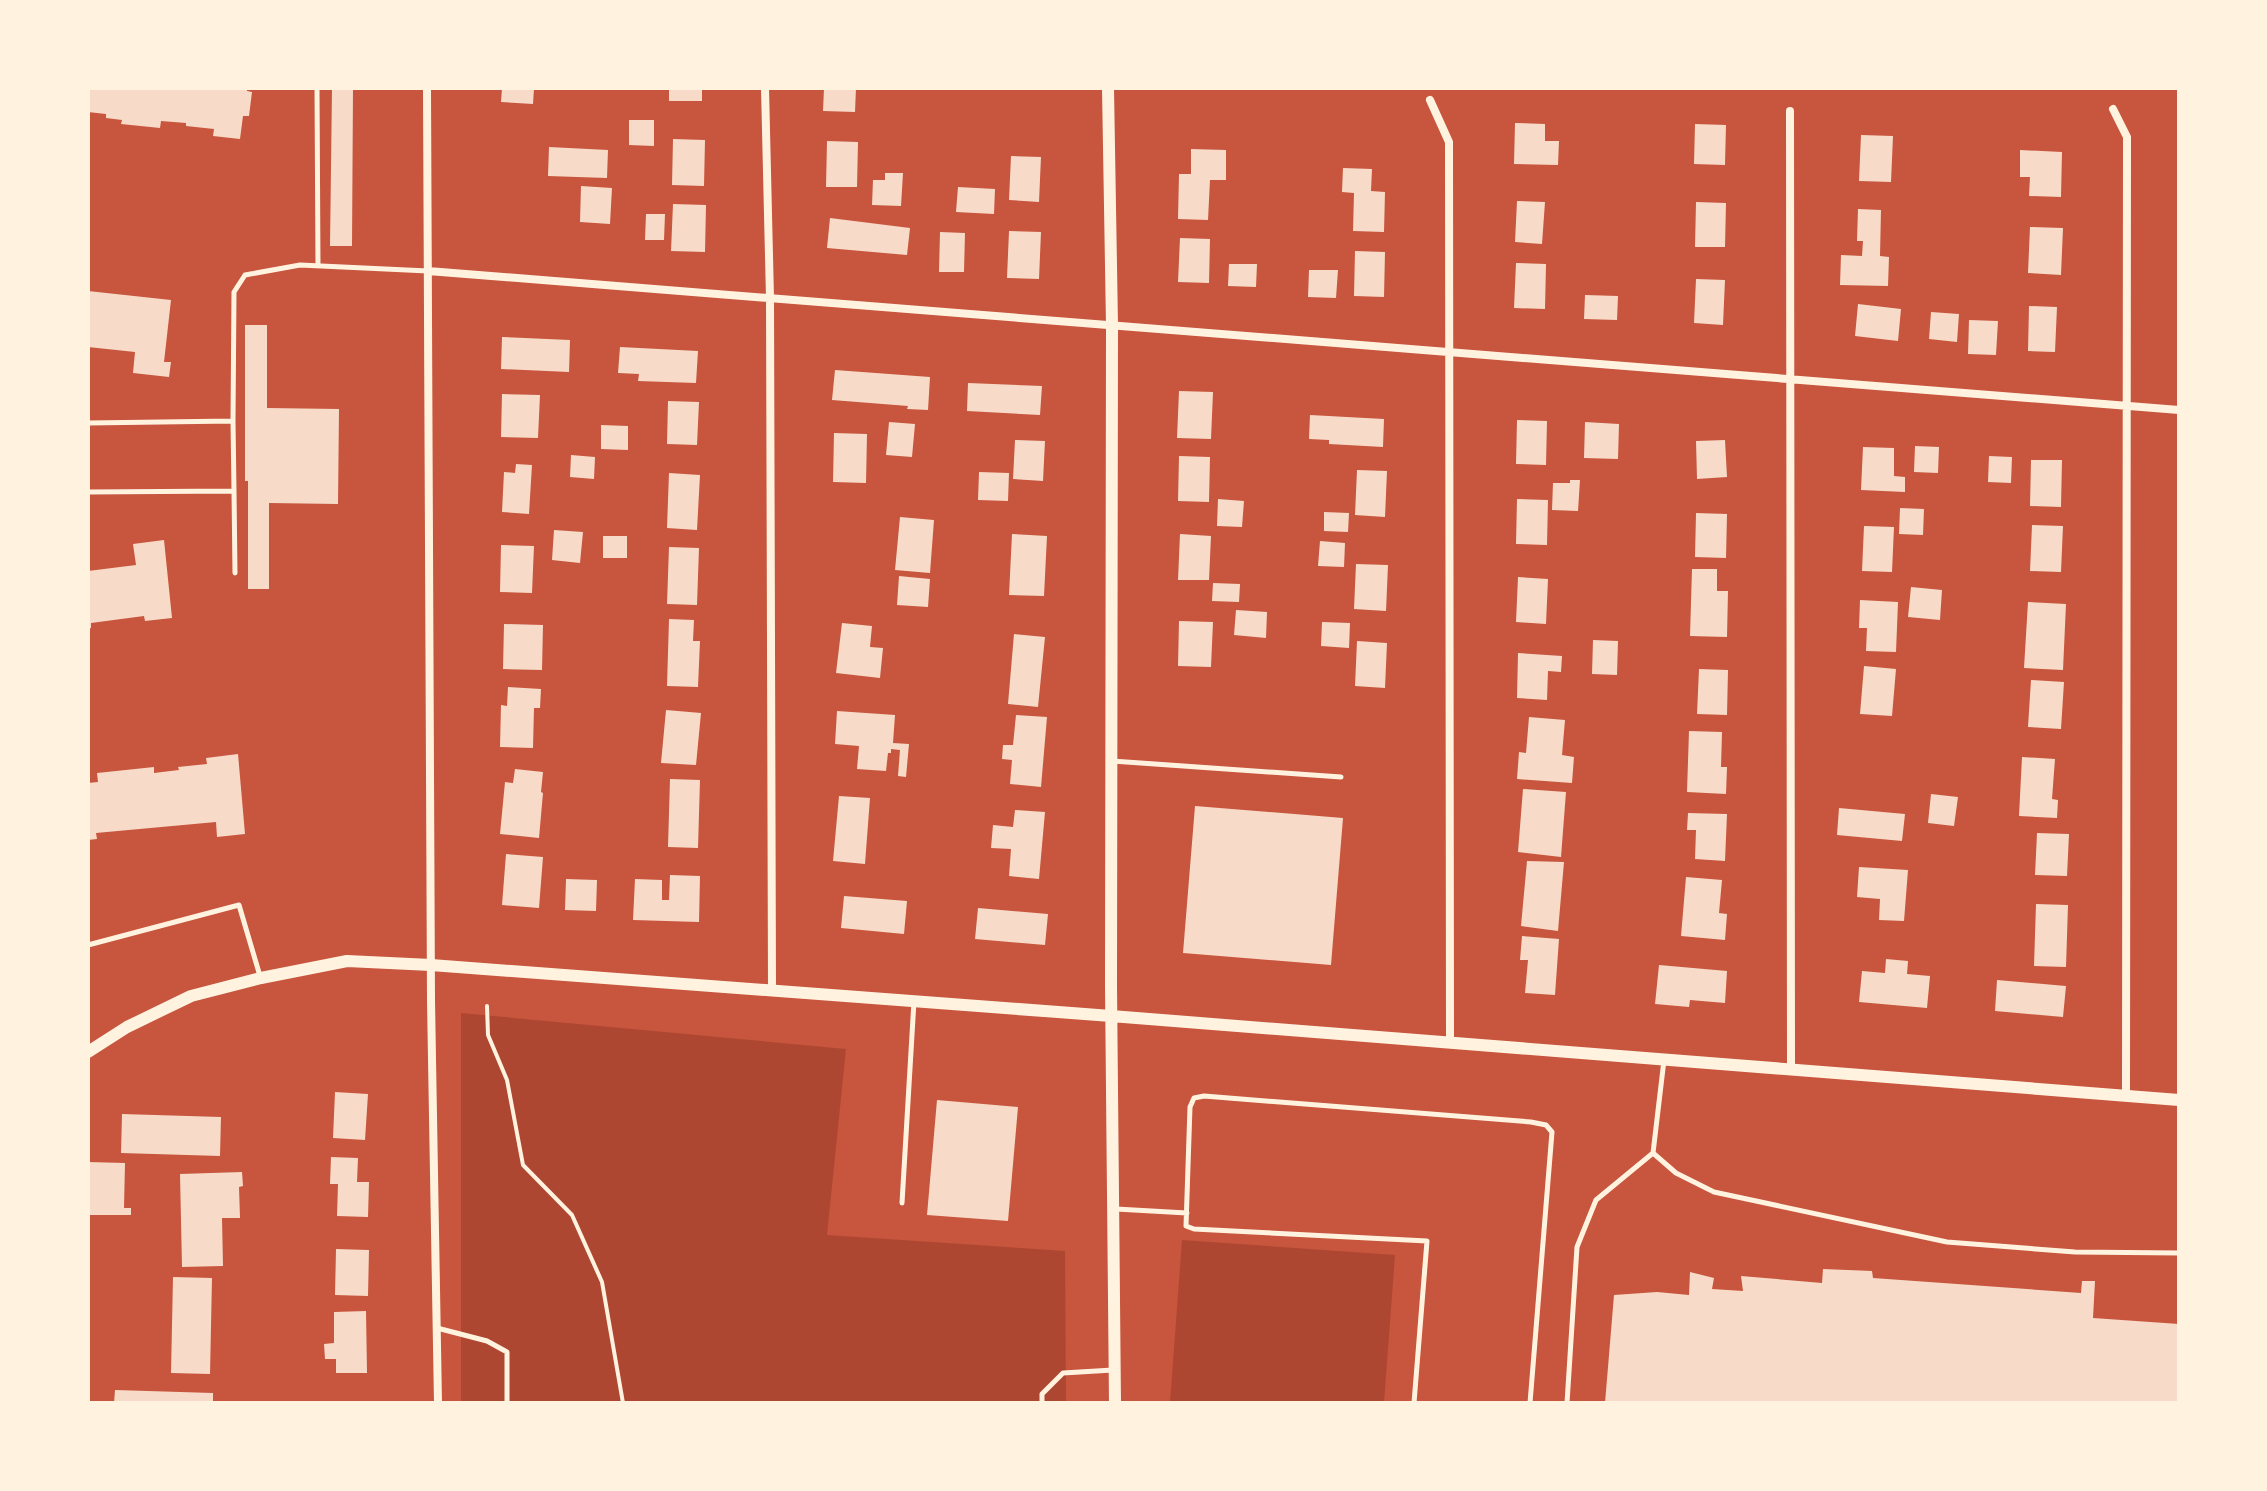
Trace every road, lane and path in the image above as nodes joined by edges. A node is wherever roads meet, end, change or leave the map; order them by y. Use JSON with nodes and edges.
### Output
{"nodes":[{"id":1,"x":317,"y":88,"type":"edge"},
{"id":2,"x":427,"y":88,"type":"edge"},
{"id":3,"x":765,"y":88,"type":"edge"},
{"id":4,"x":1108,"y":88,"type":"edge"},
{"id":5,"x":1430,"y":100,"type":"dead end"},
{"id":6,"x":2113,"y":109,"type":"dead end"},
{"id":7,"x":1790,"y":111,"type":"dead end"},
{"id":8,"x":318,"y":266,"type":"junction"},
{"id":9,"x":428,"y":271,"type":"junction"},
{"id":10,"x":770,"y":298,"type":"junction"},
{"id":11,"x":1112,"y":325,"type":"junction"},
{"id":12,"x":1449,"y":352,"type":"junction"},
{"id":13,"x":1790,"y":379,"type":"junction"},
{"id":14,"x":2126,"y":405,"type":"junction"},
{"id":15,"x":2179,"y":410,"type":"edge"},
{"id":16,"x":233,"y":421,"type":"junction"},
{"id":17,"x":88,"y":423,"type":"edge"},
{"id":18,"x":234,"y":491,"type":"junction"},
{"id":19,"x":88,"y":492,"type":"edge"},
{"id":20,"x":235,"y":573,"type":"dead end"},
{"id":21,"x":1111,"y":761,"type":"junction"},
{"id":22,"x":1341,"y":777,"type":"dead end"},
{"id":23,"x":88,"y":945,"type":"edge"},
{"id":24,"x":431,"y":965,"type":"junction"},
{"id":25,"x":261,"y":978,"type":"junction"},
{"id":26,"x":772,"y":990,"type":"junction"},
{"id":27,"x":914,"y":1001,"type":"junction"},
{"id":28,"x":487,"y":1006,"type":"dead end"},
{"id":29,"x":1111,"y":1016,"type":"junction"},
{"id":30,"x":1450,"y":1042,"type":"junction"},
{"id":31,"x":88,"y":1052,"type":"edge"},
{"id":32,"x":1664,"y":1059,"type":"junction"},
{"id":33,"x":1791,"y":1069,"type":"junction"},
{"id":34,"x":2126,"y":1095,"type":"junction"},
{"id":35,"x":2179,"y":1100,"type":"edge"},
{"id":36,"x":1653,"y":1153,"type":"junction"},
{"id":37,"x":902,"y":1203,"type":"dead end"},
{"id":38,"x":1113,"y":1209,"type":"junction"},
{"id":39,"x":1187,"y":1213,"type":"junction"},
{"id":40,"x":2179,"y":1253,"type":"edge"},
{"id":41,"x":437,"y":1328,"type":"junction"},
{"id":42,"x":1114,"y":1370,"type":"junction"},
{"id":43,"x":438,"y":1403,"type":"edge"},
{"id":44,"x":507,"y":1403,"type":"edge"},
{"id":45,"x":623,"y":1403,"type":"edge"},
{"id":46,"x":1042,"y":1403,"type":"edge"},
{"id":47,"x":1115,"y":1403,"type":"edge"},
{"id":48,"x":1414,"y":1403,"type":"edge"},
{"id":49,"x":1530,"y":1403,"type":"edge"},
{"id":50,"x":1567,"y":1403,"type":"edge"}],
"edges":[{"from":1,"to":8,"type":"lane"},
{"from":2,"to":9,"type":"street"},
{"from":3,"to":10,"type":"street"},
{"from":4,"to":11,"type":"street"},
{"from":5,"to":12,"type":"street"},
{"from":6,"to":14,"type":"street"},
{"from":7,"to":13,"type":"street"},
{"from":8,"to":9,"type":"lane"},
{"from":8,"to":16,"type":"lane"},
{"from":9,"to":10,"type":"street"},
{"from":9,"to":24,"type":"street"},
{"from":10,"to":11,"type":"street"},
{"from":10,"to":26,"type":"street"},
{"from":11,"to":12,"type":"street"},
{"from":11,"to":21,"type":"street"},
{"from":12,"to":13,"type":"street"},
{"from":12,"to":30,"type":"street"},
{"from":13,"to":14,"type":"street"},
{"from":13,"to":33,"type":"street"},
{"from":14,"to":15,"type":"street"},
{"from":14,"to":34,"type":"street"},
{"from":16,"to":17,"type":"lane"},
{"from":16,"to":18,"type":"lane"},
{"from":18,"to":19,"type":"lane"},
{"from":18,"to":20,"type":"lane"},
{"from":21,"to":22,"type":"lane"},
{"from":21,"to":29,"type":"street"},
{"from":23,"to":25,"type":"lane"},
{"from":24,"to":25,"type":"street"},
{"from":24,"to":26,"type":"street"},
{"from":24,"to":41,"type":"street"},
{"from":25,"to":31,"type":"street"},
{"from":26,"to":27,"type":"street"},
{"from":27,"to":29,"type":"street"},
{"from":27,"to":37,"type":"lane"},
{"from":28,"to":45,"type":"path"},
{"from":29,"to":30,"type":"street"},
{"from":29,"to":38,"type":"street"},
{"from":30,"to":32,"type":"street"},
{"from":32,"to":33,"type":"street"},
{"from":32,"to":36,"type":"lane"},
{"from":33,"to":34,"type":"street"},
{"from":34,"to":35,"type":"street"},
{"from":36,"to":40,"type":"lane"},
{"from":36,"to":50,"type":"lane"},
{"from":38,"to":39,"type":"lane"},
{"from":38,"to":42,"type":"street"},
{"from":39,"to":48,"type":"lane"},
{"from":39,"to":49,"type":"lane"},
{"from":41,"to":43,"type":"street"},
{"from":41,"to":44,"type":"lane"},
{"from":42,"to":46,"type":"lane"},
{"from":42,"to":47,"type":"street"}]}
